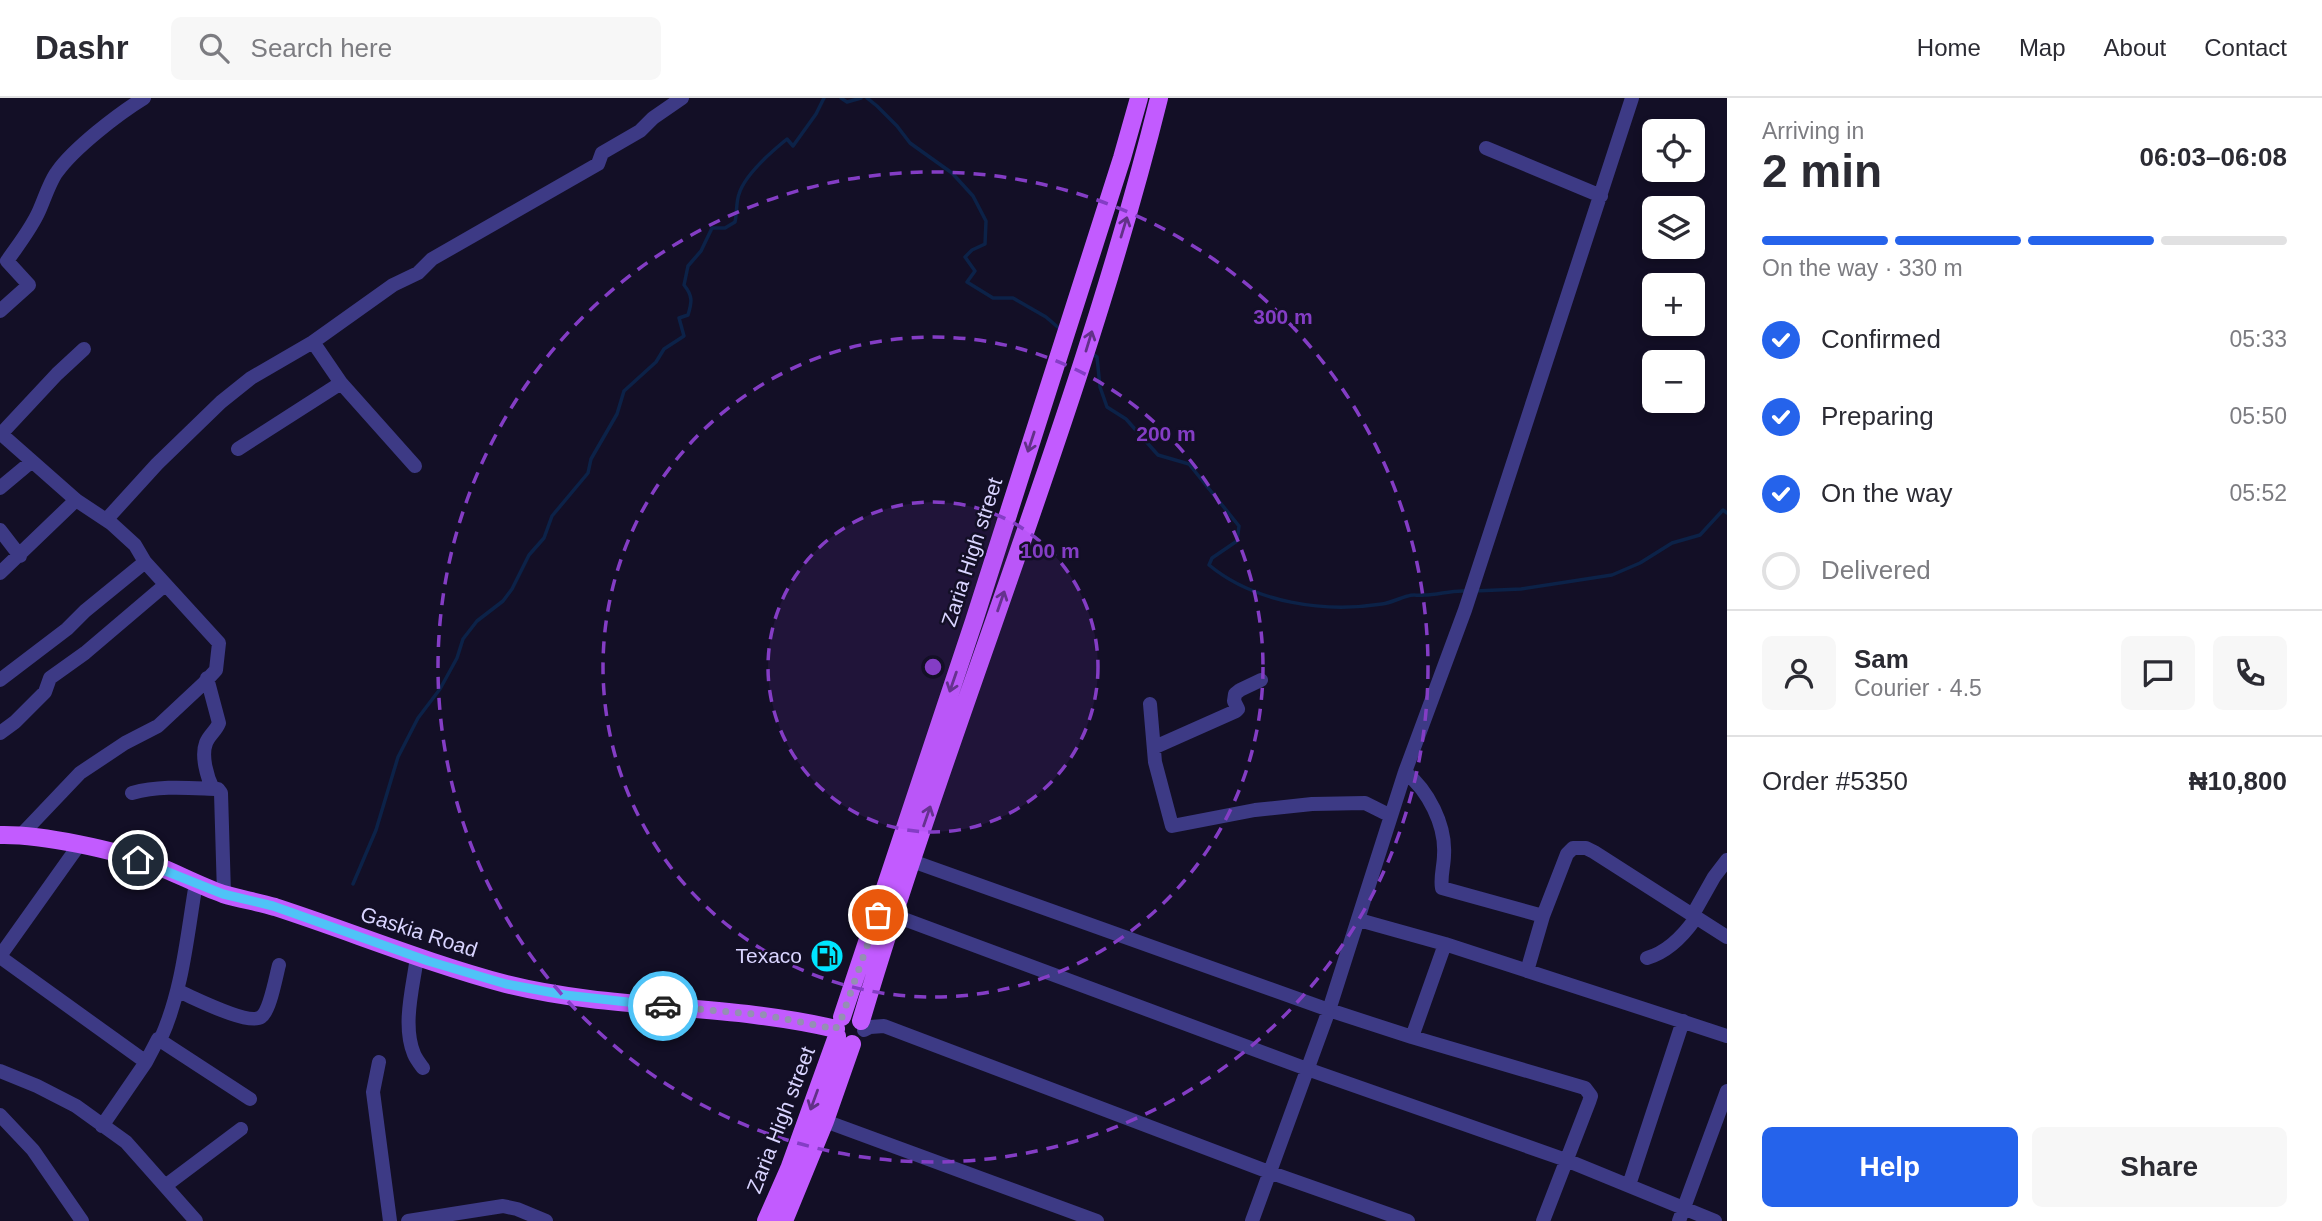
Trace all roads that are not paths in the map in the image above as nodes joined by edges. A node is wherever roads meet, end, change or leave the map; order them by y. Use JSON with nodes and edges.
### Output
{"nodes":[{"id":1,"x":144,"y":98,"type":"edge"},
{"id":2,"x":682,"y":98,"type":"edge"},
{"id":3,"x":1139,"y":98,"type":"edge"},
{"id":4,"x":1159,"y":98,"type":"edge"},
{"id":5,"x":1632,"y":98,"type":"edge"},
{"id":6,"x":1486,"y":148,"type":"dead end"},
{"id":7,"x":1601,"y":196,"type":"junction"},
{"id":8,"x":0,"y":311,"type":"edge"},
{"id":9,"x":313,"y":342,"type":"junction"},
{"id":10,"x":84,"y":349,"type":"dead end"},
{"id":11,"x":341,"y":383,"type":"junction"},
{"id":12,"x":0,"y":434,"type":"edge"},
{"id":13,"x":238,"y":449,"type":"dead end"},
{"id":14,"x":31,"y":462,"type":"junction"},
{"id":15,"x":415,"y":466,"type":"dead end"},
{"id":16,"x":0,"y":488,"type":"edge"},
{"id":17,"x":76,"y":500,"type":"junction"},
{"id":18,"x":106,"y":520,"type":"junction"},
{"id":19,"x":0,"y":530,"type":"edge"},
{"id":20,"x":20,"y":556,"type":"junction"},
{"id":21,"x":145,"y":562,"type":"junction"},
{"id":22,"x":0,"y":573,"type":"edge"},
{"id":23,"x":165,"y":585,"type":"junction"},
{"id":24,"x":207,"y":678,"type":"junction"},
{"id":25,"x":0,"y":680,"type":"edge"},
{"id":26,"x":1261,"y":680,"type":"dead end"},
{"id":27,"x":1150,"y":704,"type":"dead end"},
{"id":28,"x":0,"y":733,"type":"edge"},
{"id":29,"x":1155,"y":747,"type":"junction"},
{"id":30,"x":1405,"y":772,"type":"junction"},
{"id":31,"x":213,"y":789,"type":"junction"},
{"id":32,"x":132,"y":793,"type":"dead end"},
{"id":33,"x":1391,"y":816,"type":"junction"},
{"id":34,"x":22,"y":834,"type":"junction"},
{"id":35,"x":0,"y":835,"type":"edge"},
{"id":36,"x":79,"y":845,"type":"junction"},
{"id":37,"x":912,"y":860,"type":"junction"},
{"id":38,"x":1727,"y":860,"type":"edge"},
{"id":39,"x":196,"y":883,"type":"junction"},
{"id":40,"x":223,"y":894,"type":"junction"},
{"id":41,"x":893,"y":915,"type":"junction"},
{"id":42,"x":1542,"y":916,"type":"junction"},
{"id":43,"x":1693,"y":917,"type":"junction"},
{"id":44,"x":1359,"y":920,"type":"junction"},
{"id":45,"x":1727,"y":937,"type":"edge"},
{"id":46,"x":1445,"y":944,"type":"junction"},
{"id":47,"x":0,"y":956,"type":"edge"},
{"id":48,"x":416,"y":957,"type":"junction"},
{"id":49,"x":1647,"y":958,"type":"dead end"},
{"id":50,"x":279,"y":965,"type":"dead end"},
{"id":51,"x":1527,"y":971,"type":"junction"},
{"id":52,"x":178,"y":991,"type":"junction"},
{"id":53,"x":1329,"y":1010,"type":"junction"},
{"id":54,"x":1683,"y":1021,"type":"junction"},
{"id":55,"x":849,"y":1029,"type":"junction"},
{"id":56,"x":1727,"y":1036,"type":"edge"},
{"id":57,"x":1412,"y":1037,"type":"junction"},
{"id":58,"x":158,"y":1039,"type":"junction"},
{"id":59,"x":146,"y":1062,"type":"junction"},
{"id":60,"x":379,"y":1062,"type":"dead end"},
{"id":61,"x":423,"y":1068,"type":"dead end"},
{"id":62,"x":1307,"y":1069,"type":"junction"},
{"id":63,"x":0,"y":1071,"type":"edge"},
{"id":64,"x":1727,"y":1091,"type":"edge"},
{"id":65,"x":250,"y":1099,"type":"dead end"},
{"id":66,"x":0,"y":1115,"type":"edge"},
{"id":67,"x":1723,"y":1115,"type":"edge"},
{"id":68,"x":825,"y":1121,"type":"junction"},
{"id":69,"x":102,"y":1126,"type":"junction"},
{"id":70,"x":241,"y":1129,"type":"dead end"},
{"id":71,"x":1566,"y":1160,"type":"junction"},
{"id":72,"x":1269,"y":1172,"type":"junction"},
{"id":73,"x":1629,"y":1185,"type":"junction"},
{"id":74,"x":165,"y":1186,"type":"junction"},
{"id":75,"x":1682,"y":1214,"type":"edge"},
{"id":76,"x":452,"y":1217,"type":"edge"},
{"id":77,"x":82,"y":1221,"type":"edge"},
{"id":78,"x":196,"y":1221,"type":"edge"},
{"id":79,"x":390,"y":1221,"type":"edge"},
{"id":80,"x":408,"y":1221,"type":"edge"},
{"id":81,"x":546,"y":1221,"type":"edge"},
{"id":82,"x":766,"y":1221,"type":"edge"},
{"id":83,"x":784,"y":1221,"type":"edge"},
{"id":84,"x":1097,"y":1221,"type":"edge"},
{"id":85,"x":1252,"y":1221,"type":"edge"},
{"id":86,"x":1408,"y":1221,"type":"edge"},
{"id":87,"x":1543,"y":1221,"type":"edge"},
{"id":88,"x":1715,"y":1221,"type":"edge"}],
"edges":[{"from":1,"to":8,"type":"street"},
{"from":2,"to":9,"type":"street"},
{"from":3,"to":55,"type":"main road","name":"Zaria High street","one_way":true},
{"from":37,"to":4,"type":"main road","name":"Zaria High street","one_way":true},
{"from":5,"to":7,"type":"street"},
{"from":6,"to":7,"type":"street"},
{"from":7,"to":30,"type":"street"},
{"from":9,"to":11,"type":"street"},
{"from":9,"to":18,"type":"street"},
{"from":10,"to":12,"type":"street"},
{"from":11,"to":13,"type":"street"},
{"from":11,"to":15,"type":"street"},
{"from":12,"to":14,"type":"street"},
{"from":14,"to":16,"type":"street"},
{"from":14,"to":17,"type":"street"},
{"from":17,"to":18,"type":"street"},
{"from":17,"to":20,"type":"street"},
{"from":18,"to":21,"type":"street"},
{"from":19,"to":20,"type":"street"},
{"from":20,"to":22,"type":"street"},
{"from":21,"to":23,"type":"street"},
{"from":21,"to":25,"type":"street"},
{"from":23,"to":24,"type":"street"},
{"from":23,"to":28,"type":"street"},
{"from":24,"to":31,"type":"street"},
{"from":24,"to":34,"type":"street"},
{"from":26,"to":29,"type":"street"},
{"from":27,"to":29,"type":"street"},
{"from":29,"to":33,"type":"street"},
{"from":30,"to":33,"type":"street"},
{"from":30,"to":42,"type":"street"},
{"from":31,"to":32,"type":"street"},
{"from":31,"to":40,"type":"street"},
{"from":33,"to":44,"type":"street"},
{"from":34,"to":35,"type":"main road","name":"Gaskia Road"},
{"from":34,"to":36,"type":"main road","name":"Gaskia Road"},
{"from":36,"to":39,"type":"main road","name":"Gaskia Road"},
{"from":36,"to":47,"type":"street"},
{"from":37,"to":41,"type":"main road","name":"Zaria High street"},
{"from":37,"to":53,"type":"street"},
{"from":38,"to":43,"type":"street"},
{"from":39,"to":40,"type":"main road","name":"Gaskia Road"},
{"from":39,"to":52,"type":"street"},
{"from":40,"to":48,"type":"main road","name":"Gaskia Road"},
{"from":41,"to":55,"type":"main road","name":"Zaria High street"},
{"from":41,"to":62,"type":"street"},
{"from":42,"to":43,"type":"street"},
{"from":42,"to":51,"type":"street"},
{"from":43,"to":45,"type":"street"},
{"from":43,"to":49,"type":"street"},
{"from":44,"to":46,"type":"street"},
{"from":44,"to":53,"type":"street"},
{"from":46,"to":51,"type":"street"},
{"from":46,"to":57,"type":"street"},
{"from":47,"to":59,"type":"street"},
{"from":48,"to":55,"type":"main road","name":"Gaskia Road"},
{"from":48,"to":61,"type":"street"},
{"from":50,"to":52,"type":"street"},
{"from":51,"to":54,"type":"street"},
{"from":52,"to":58,"type":"street"},
{"from":53,"to":57,"type":"street"},
{"from":53,"to":62,"type":"street"},
{"from":54,"to":56,"type":"street"},
{"from":54,"to":73,"type":"street"},
{"from":55,"to":68,"type":"main road","name":"Zaria High street"},
{"from":55,"to":72,"type":"street"},
{"from":55,"to":82,"type":"main road","name":"Zaria High street","one_way":true},
{"from":57,"to":71,"type":"street"},
{"from":58,"to":59,"type":"street"},
{"from":58,"to":65,"type":"street"},
{"from":59,"to":69,"type":"street"},
{"from":60,"to":79,"type":"street"},
{"from":62,"to":71,"type":"street"},
{"from":62,"to":72,"type":"street"},
{"from":63,"to":69,"type":"street"},
{"from":64,"to":67,"type":"street"},
{"from":66,"to":77,"type":"street"},
{"from":67,"to":75,"type":"street"},
{"from":68,"to":83,"type":"main road","name":"Zaria High street"},
{"from":68,"to":84,"type":"street"},
{"from":69,"to":74,"type":"street"},
{"from":70,"to":74,"type":"street"},
{"from":71,"to":73,"type":"street"},
{"from":71,"to":87,"type":"street"},
{"from":72,"to":85,"type":"street"},
{"from":72,"to":86,"type":"street"},
{"from":73,"to":75,"type":"street"},
{"from":74,"to":78,"type":"street"},
{"from":75,"to":88,"type":"street"},
{"from":76,"to":80,"type":"street"},
{"from":76,"to":81,"type":"street"}]}
